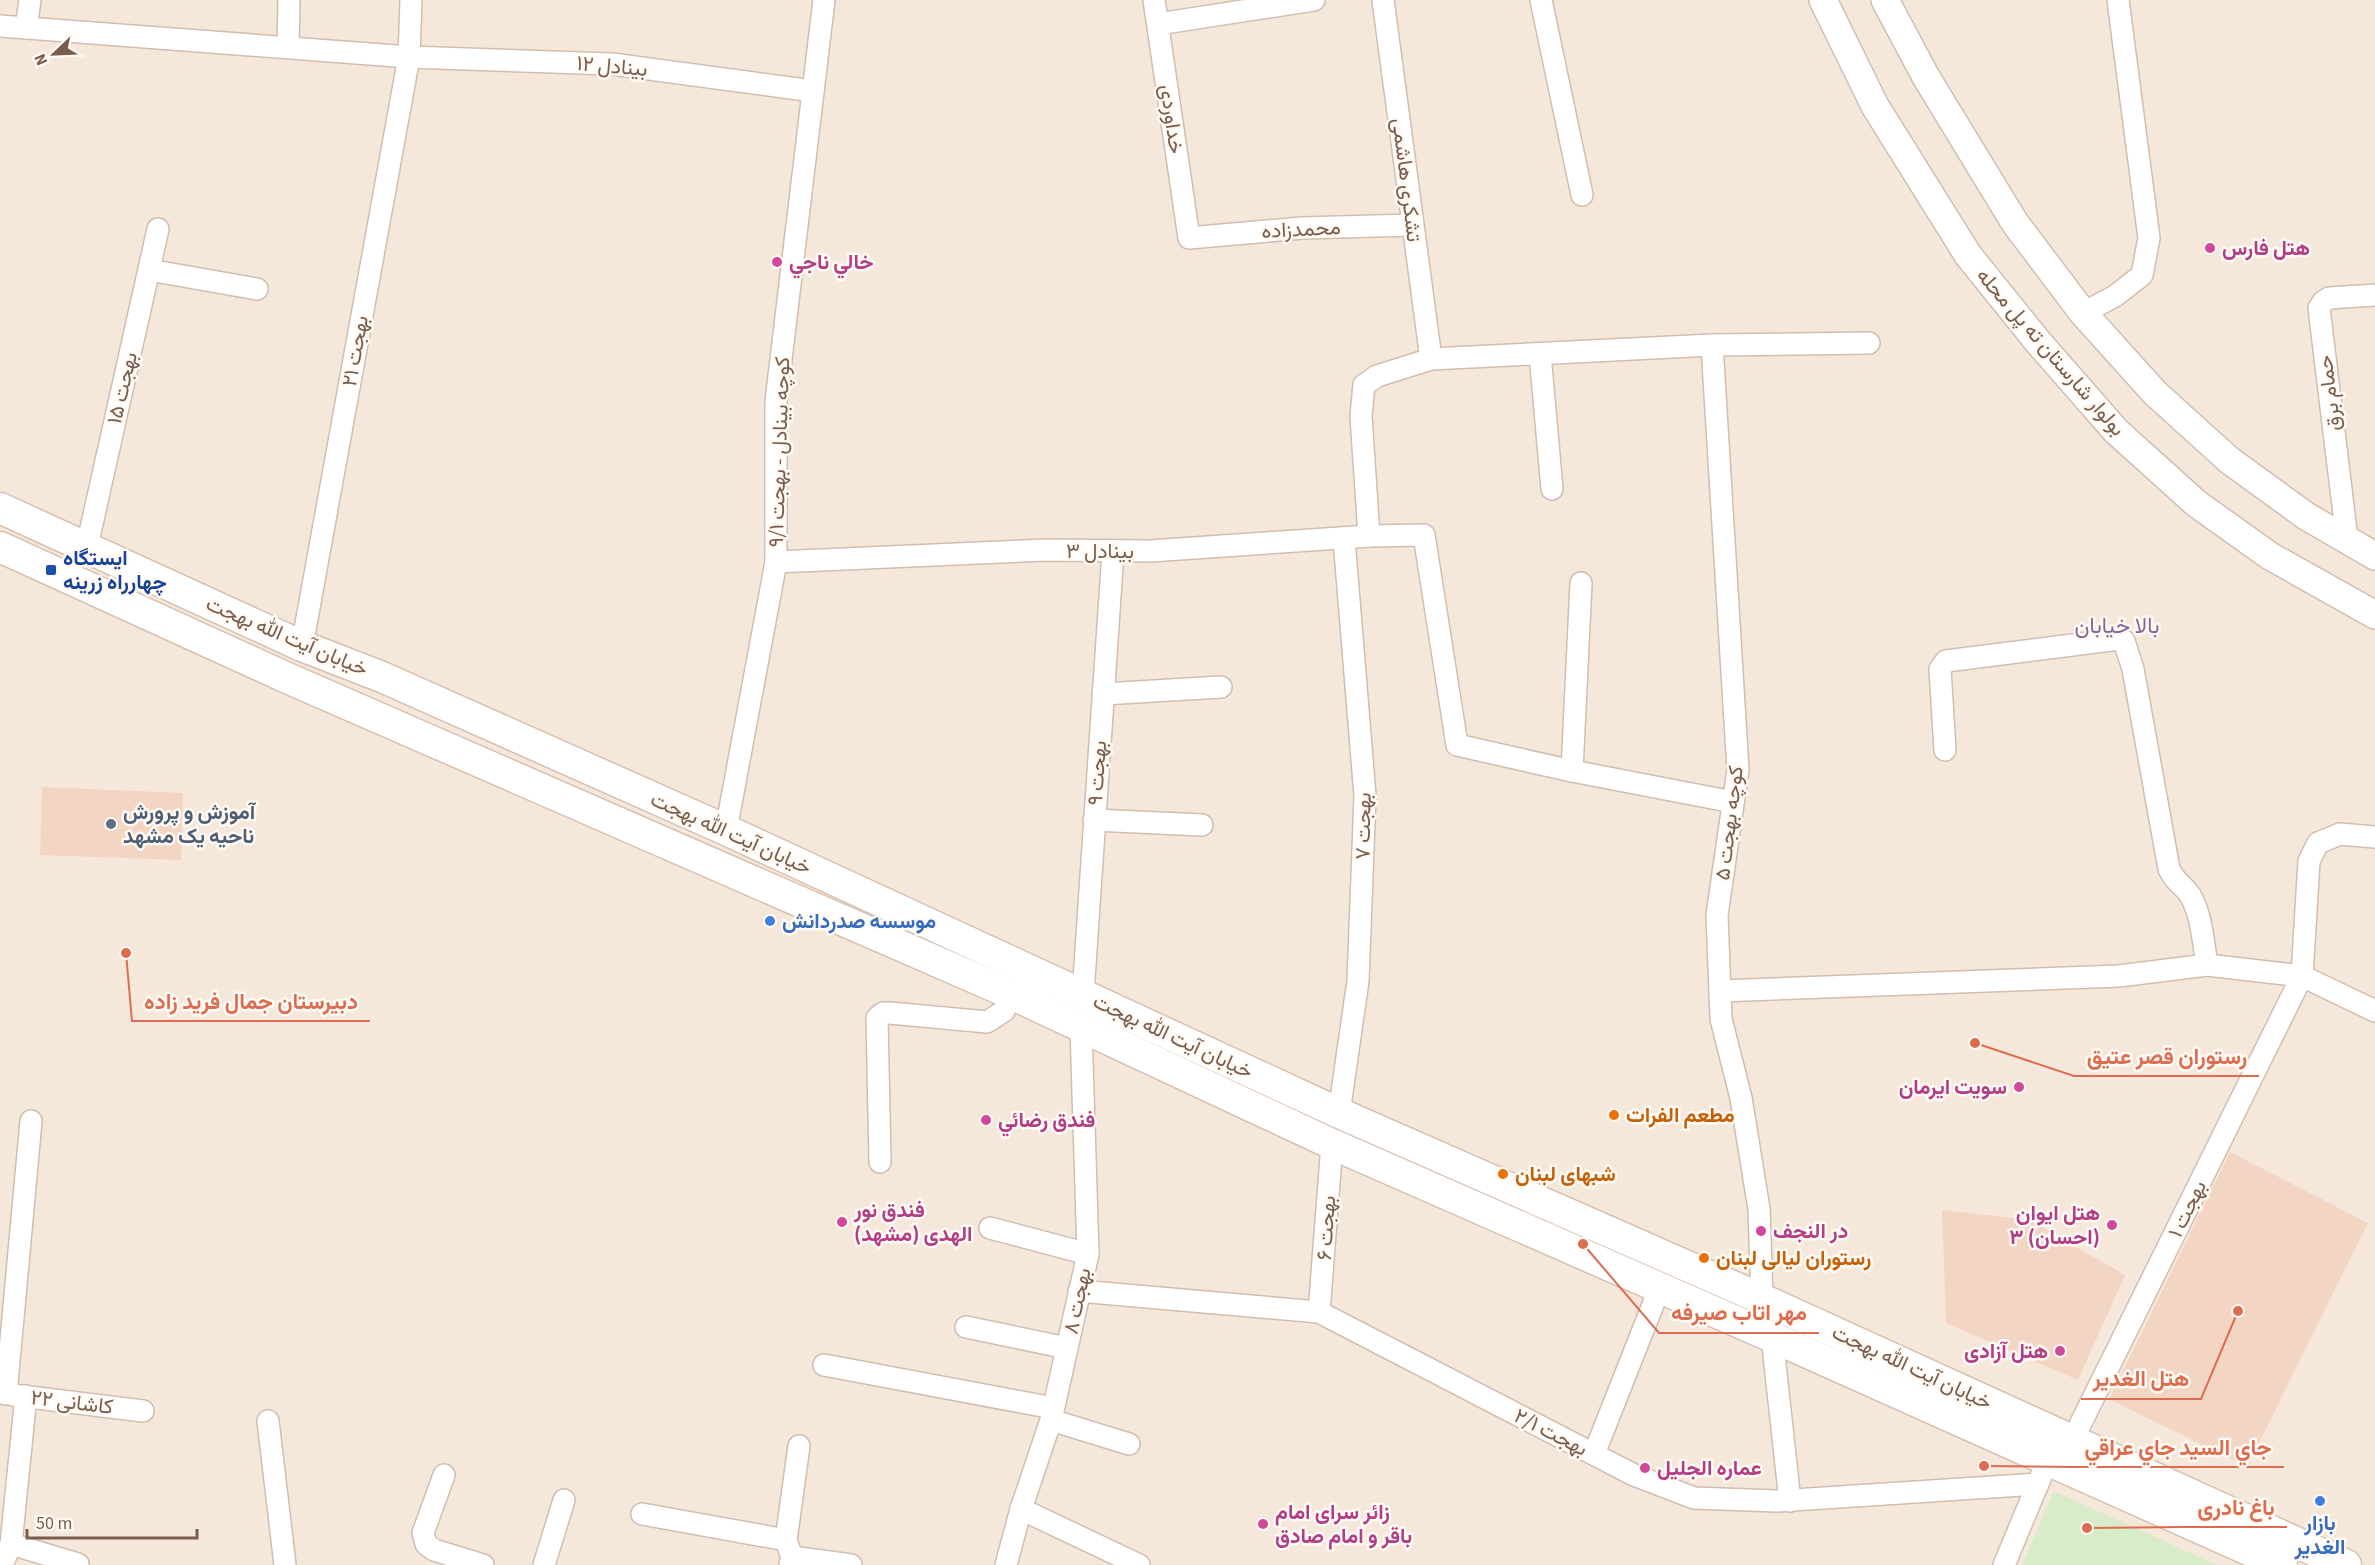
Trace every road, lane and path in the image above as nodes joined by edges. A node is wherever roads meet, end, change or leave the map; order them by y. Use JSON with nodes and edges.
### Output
{"nodes":[{"id":1,"x":30,"y":0,"type":"edge"},
{"id":2,"x":289,"y":0,"type":"edge"},
{"id":3,"x":411,"y":0,"type":"edge"},
{"id":4,"x":824,"y":0,"type":"edge"},
{"id":5,"x":1154,"y":0,"type":"edge"},
{"id":6,"x":1314,"y":0,"type":"edge"},
{"id":7,"x":1383,"y":0,"type":"edge"},
{"id":8,"x":1541,"y":0,"type":"edge"},
{"id":9,"x":1823,"y":0,"type":"edge"},
{"id":10,"x":1885,"y":0,"type":"edge"},
{"id":11,"x":2118,"y":0,"type":"edge"},
{"id":12,"x":1158,"y":24,"type":"junction"},
{"id":13,"x":0,"y":26,"type":"edge"},
{"id":14,"x":26,"y":28,"type":"junction"},
{"id":15,"x":288,"y":47,"type":"junction"},
{"id":16,"x":409,"y":57,"type":"junction"},
{"id":17,"x":813,"y":91,"type":"junction"},
{"id":18,"x":1582,"y":195,"type":"dead end"},
{"id":19,"x":1412,"y":225,"type":"junction"},
{"id":20,"x":158,"y":229,"type":"dead end"},
{"id":21,"x":1189,"y":238,"type":"joint"},
{"id":22,"x":149,"y":270,"type":"junction"},
{"id":23,"x":257,"y":289,"type":"dead end"},
{"id":24,"x":2375,"y":295,"type":"edge"},
{"id":25,"x":2083,"y":313,"type":"junction"},
{"id":26,"x":1869,"y":343,"type":"dead end"},
{"id":27,"x":1712,"y":345,"type":"junction"},
{"id":28,"x":1540,"y":354,"type":"junction"},
{"id":29,"x":1431,"y":360,"type":"junction"},
{"id":30,"x":1552,"y":489,"type":"dead end"},
{"id":31,"x":0,"y":508,"type":"edge"},
{"id":32,"x":1370,"y":536,"type":"junction"},
{"id":33,"x":1344,"y":539,"type":"junction"},
{"id":34,"x":2347,"y":539,"type":"junction"},
{"id":35,"x":87,"y":546,"type":"junction"},
{"id":36,"x":0,"y":547,"type":"edge"},
{"id":37,"x":1113,"y":552,"type":"junction"},
{"id":38,"x":2375,"y":556,"type":"edge"},
{"id":39,"x":776,"y":562,"type":"junction"},
{"id":40,"x":1581,"y":583,"type":"dead end"},
{"id":41,"x":2375,"y":615,"type":"edge"},
{"id":42,"x":302,"y":646,"type":"junction"},
{"id":43,"x":1221,"y":687,"type":"dead end"},
{"id":44,"x":1103,"y":694,"type":"junction"},
{"id":45,"x":1945,"y":750,"type":"dead end"},
{"id":46,"x":1572,"y":771,"type":"junction"},
{"id":47,"x":1733,"y":802,"type":"junction"},
{"id":48,"x":1094,"y":819,"type":"junction"},
{"id":49,"x":1202,"y":825,"type":"dead end"},
{"id":50,"x":726,"y":830,"type":"junction"},
{"id":51,"x":2375,"y":837,"type":"edge"},
{"id":52,"x":2207,"y":965,"type":"junction"},
{"id":53,"x":2302,"y":976,"type":"junction"},
{"id":54,"x":1720,"y":991,"type":"junction"},
{"id":55,"x":1009,"y":993,"type":"junction"},
{"id":56,"x":1083,"y":994,"type":"junction"},
{"id":57,"x":2375,"y":1011,"type":"edge"},
{"id":58,"x":1081,"y":1028,"type":"junction"},
{"id":59,"x":1339,"y":1113,"type":"junction"},
{"id":60,"x":31,"y":1121,"type":"dead end"},
{"id":61,"x":1332,"y":1144,"type":"junction"},
{"id":62,"x":880,"y":1162,"type":"dead end"},
{"id":63,"x":990,"y":1228,"type":"dead end"},
{"id":64,"x":1088,"y":1254,"type":"junction"},
{"id":65,"x":1660,"y":1287,"type":"junction"},
{"id":66,"x":1079,"y":1291,"type":"junction"},
{"id":67,"x":1762,"y":1299,"type":"junction"},
{"id":68,"x":1319,"y":1312,"type":"junction"},
{"id":69,"x":966,"y":1327,"type":"dead end"},
{"id":70,"x":1772,"y":1337,"type":"junction"},
{"id":71,"x":1067,"y":1348,"type":"junction"},
{"id":72,"x":824,"y":1365,"type":"dead end"},
{"id":73,"x":11,"y":1394,"type":"edge"},
{"id":74,"x":144,"y":1411,"type":"dead end"},
{"id":75,"x":1052,"y":1414,"type":"junction"},
{"id":76,"x":268,"y":1421,"type":"dead end"},
{"id":77,"x":2073,"y":1441,"type":"junction"},
{"id":78,"x":1129,"y":1444,"type":"dead end"},
{"id":79,"x":799,"y":1446,"type":"dead end"},
{"id":80,"x":1594,"y":1454,"type":"junction"},
{"id":81,"x":2042,"y":1472,"type":"junction"},
{"id":82,"x":444,"y":1475,"type":"dead end"},
{"id":83,"x":564,"y":1500,"type":"dead end"},
{"id":84,"x":1790,"y":1501,"type":"junction"},
{"id":85,"x":1022,"y":1509,"type":"junction"},
{"id":86,"x":642,"y":1514,"type":"dead end"},
{"id":87,"x":11,"y":1544,"type":"junction"},
{"id":88,"x":789,"y":1554,"type":"edge"},
{"id":89,"x":78,"y":1564,"type":"edge"},
{"id":90,"x":2,"y":1565,"type":"edge"},
{"id":91,"x":285,"y":1565,"type":"edge"},
{"id":92,"x":483,"y":1565,"type":"edge"},
{"id":93,"x":544,"y":1565,"type":"edge"},
{"id":94,"x":851,"y":1565,"type":"edge"},
{"id":95,"x":1006,"y":1565,"type":"edge"},
{"id":96,"x":1139,"y":1565,"type":"edge"},
{"id":97,"x":2004,"y":1565,"type":"edge"},
{"id":98,"x":2282,"y":1565,"type":"edge"},
{"id":99,"x":2346,"y":1565,"type":"edge"}],
"edges":[{"from":1,"to":14,"type":"street"},
{"from":2,"to":15,"type":"street"},
{"from":3,"to":16,"type":"street","name":"بهجت ۲۱"},
{"from":4,"to":17,"type":"street","name":"کوچه بینادل - بهجت ۹/۱"},
{"from":5,"to":12,"type":"street","name":"خداوردی"},
{"from":6,"to":12,"type":"street"},
{"from":7,"to":19,"type":"street","name":"تشکری هاشمی"},
{"from":8,"to":18,"type":"street"},
{"from":9,"to":41,"type":"street","name":"بولوار شارستان ته پل محله"},
{"from":10,"to":25,"type":"street"},
{"from":11,"to":25,"type":"street"},
{"from":12,"to":21,"type":"street","name":"خداوردی"},
{"from":13,"to":14,"type":"street","name":"بینادل ۱۲"},
{"from":14,"to":15,"type":"street","name":"بینادل ۱۲"},
{"from":15,"to":16,"type":"street","name":"بینادل ۱۲"},
{"from":16,"to":17,"type":"street","name":"بینادل ۱۲"},
{"from":16,"to":42,"type":"street","name":"بهجت ۲۱"},
{"from":17,"to":39,"type":"street","name":"کوچه بینادل - بهجت ۹/۱"},
{"from":19,"to":21,"type":"street","name":"محمدزاده"},
{"from":19,"to":29,"type":"street","name":"تشکری هاشمی"},
{"from":20,"to":22,"type":"street","name":"بهجت ۱۵"},
{"from":22,"to":23,"type":"street"},
{"from":22,"to":35,"type":"street","name":"بهجت ۱۵"},
{"from":24,"to":34,"type":"street","name":"حمام برق"},
{"from":25,"to":34,"type":"street"},
{"from":26,"to":27,"type":"street"},
{"from":27,"to":28,"type":"street"},
{"from":27,"to":47,"type":"street","name":"کوچه بهجت ۵"},
{"from":28,"to":29,"type":"street"},
{"from":28,"to":30,"type":"street"},
{"from":29,"to":32,"type":"street"},
{"from":31,"to":35,"type":"main road","name":"خیابان آیت الله بهجت"},
{"from":32,"to":33,"type":"street","name":"بینادل ۳"},
{"from":32,"to":46,"type":"street","name":"بینادل ۳"},
{"from":33,"to":37,"type":"street","name":"بینادل ۳"},
{"from":33,"to":59,"type":"street","name":"بهجت ۷"},
{"from":34,"to":38,"type":"street"},
{"from":35,"to":42,"type":"main road","name":"خیابان آیت الله بهجت"},
{"from":36,"to":55,"type":"main road","name":"خیابان آیت الله بهجت"},
{"from":37,"to":39,"type":"street","name":"بینادل ۳"},
{"from":37,"to":44,"type":"street","name":"بهجت ۹"},
{"from":39,"to":50,"type":"street","name":"کوچه بینادل - بهجت ۹/۱"},
{"from":40,"to":46,"type":"street"},
{"from":42,"to":50,"type":"main road","name":"خیابان آیت الله بهجت"},
{"from":43,"to":44,"type":"street"},
{"from":44,"to":48,"type":"street","name":"بهجت ۹"},
{"from":45,"to":52,"type":"street"},
{"from":46,"to":47,"type":"street"},
{"from":47,"to":54,"type":"street","name":"کوچه بهجت ۵"},
{"from":48,"to":49,"type":"street"},
{"from":48,"to":56,"type":"street","name":"بهجت ۹"},
{"from":50,"to":56,"type":"main road","name":"خیابان آیت الله بهجت"},
{"from":51,"to":53,"type":"street"},
{"from":52,"to":53,"type":"street"},
{"from":52,"to":54,"type":"street"},
{"from":53,"to":57,"type":"street"},
{"from":53,"to":77,"type":"street","name":"بهجت ۱"},
{"from":54,"to":67,"type":"street","name":"کوچه بهجت ۵"},
{"from":55,"to":58,"type":"main road","name":"خیابان آیت الله بهجت"},
{"from":55,"to":62,"type":"street"},
{"from":56,"to":59,"type":"main road","name":"خیابان آیت الله بهجت"},
{"from":58,"to":61,"type":"main road","name":"خیابان آیت الله بهجت"},
{"from":58,"to":64,"type":"street","name":"بهجت ۸"},
{"from":59,"to":67,"type":"main road","name":"خیابان آیت الله بهجت"},
{"from":60,"to":73,"type":"street"},
{"from":61,"to":65,"type":"main road","name":"خیابان آیت الله بهجت"},
{"from":61,"to":68,"type":"street","name":"بهجت ۶"},
{"from":63,"to":64,"type":"street"},
{"from":64,"to":66,"type":"street","name":"بهجت ۸"},
{"from":65,"to":70,"type":"main road","name":"خیابان آیت الله بهجت"},
{"from":65,"to":80,"type":"street"},
{"from":66,"to":68,"type":"street","name":"بهجت ۲/۱"},
{"from":66,"to":71,"type":"street","name":"بهجت ۸"},
{"from":67,"to":77,"type":"main road","name":"خیابان آیت الله بهجت"},
{"from":68,"to":80,"type":"street","name":"بهجت ۲/۱"},
{"from":69,"to":71,"type":"street"},
{"from":70,"to":81,"type":"main road","name":"خیابان آیت الله بهجت"},
{"from":70,"to":84,"type":"street"},
{"from":71,"to":75,"type":"street","name":"بهجت ۸"},
{"from":72,"to":75,"type":"street"},
{"from":73,"to":74,"type":"street","name":"کاشانی ۲۲"},
{"from":73,"to":87,"type":"street"},
{"from":75,"to":78,"type":"street"},
{"from":75,"to":85,"type":"street","name":"بهجت ۸"},
{"from":76,"to":91,"type":"street"},
{"from":77,"to":99,"type":"main road","name":"خیابان آیت الله بهجت"},
{"from":79,"to":88,"type":"street"},
{"from":80,"to":84,"type":"street","name":"بهجت ۲/۱"},
{"from":81,"to":84,"type":"street","name":"بهجت ۲/۱"},
{"from":81,"to":97,"type":"street"},
{"from":81,"to":98,"type":"main road","name":"خیابان آیت الله بهجت"},
{"from":82,"to":92,"type":"street"},
{"from":83,"to":93,"type":"street"},
{"from":85,"to":95,"type":"street","name":"بهجت ۸"},
{"from":85,"to":96,"type":"street"},
{"from":86,"to":88,"type":"street"},
{"from":87,"to":89,"type":"street"},
{"from":87,"to":90,"type":"street"},
{"from":88,"to":94,"type":"street"}]}
